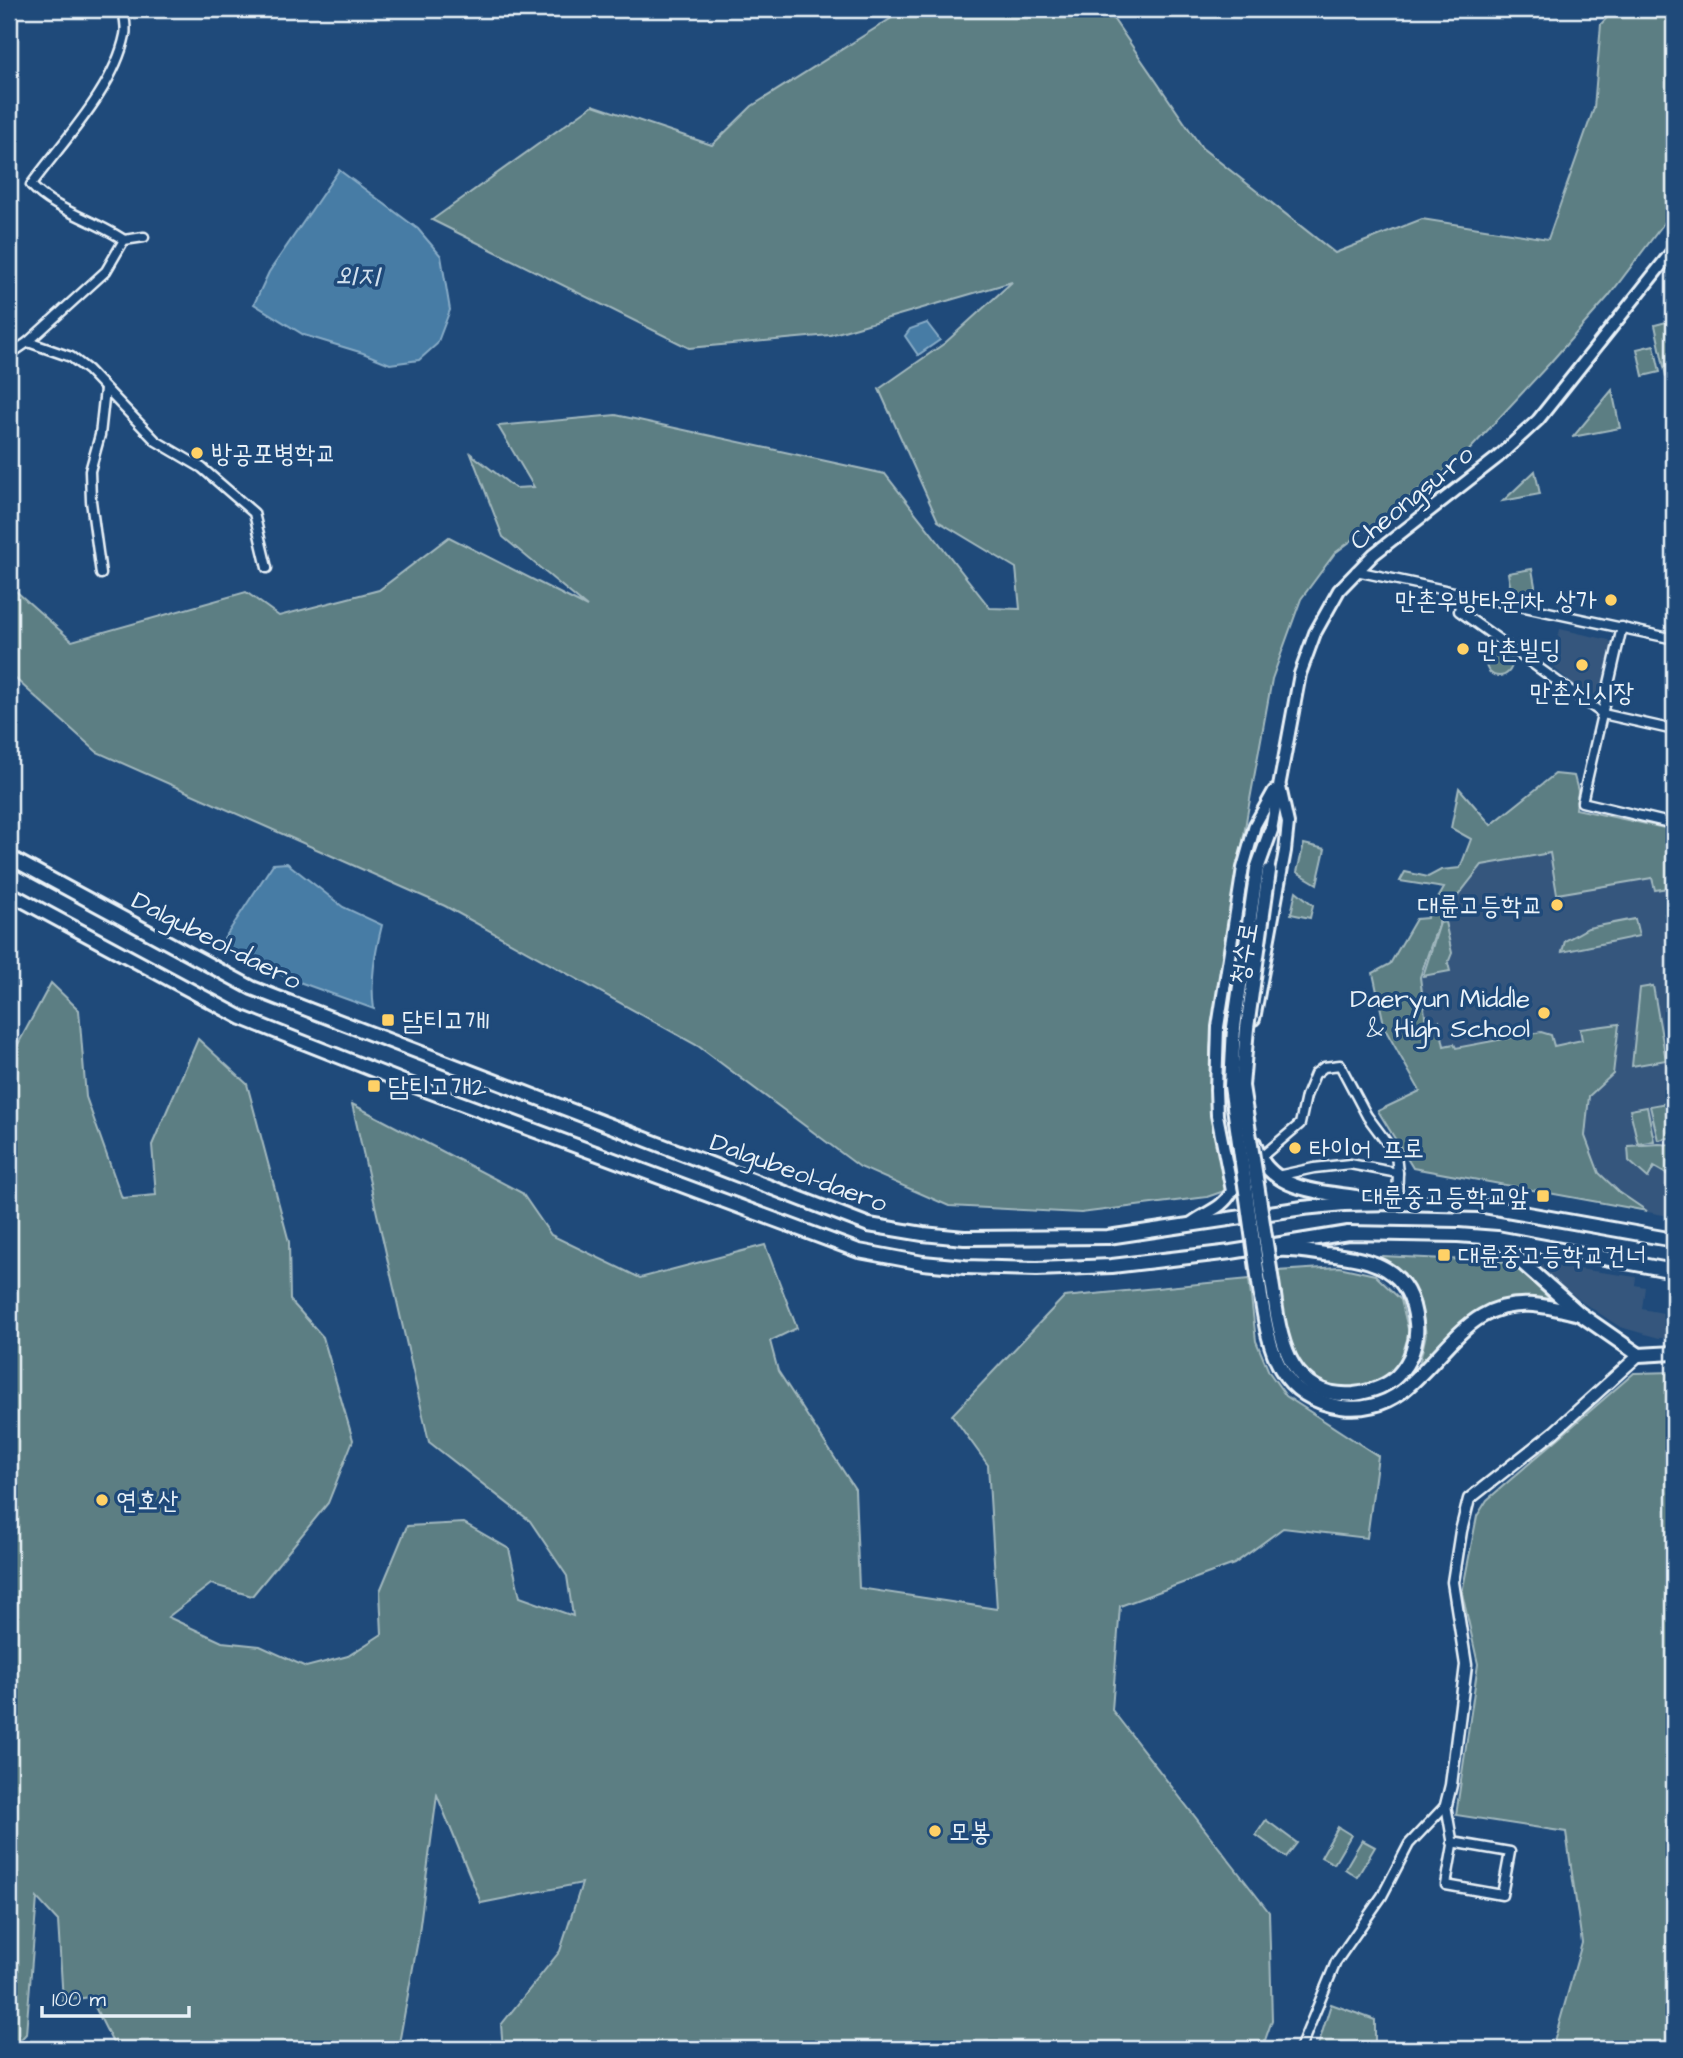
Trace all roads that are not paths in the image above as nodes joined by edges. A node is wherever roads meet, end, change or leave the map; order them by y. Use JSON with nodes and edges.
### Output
{"nodes":[{"id":1,"x":123,"y":9,"type":"edge"},
{"id":2,"x":144,"y":237,"type":"dead end"},
{"id":3,"x":124,"y":240,"type":"junction"},
{"id":4,"x":1674,"y":249,"type":"edge"},
{"id":5,"x":28,"y":342,"type":"junction"},
{"id":6,"x":9,"y":355,"type":"edge"},
{"id":7,"x":105,"y":389,"type":"junction"},
{"id":8,"x":267,"y":568,"type":"dead end"},
{"id":9,"x":1356,"y":571,"type":"junction"},
{"id":10,"x":101,"y":575,"type":"dead end"},
{"id":11,"x":1462,"y":593,"type":"junction"},
{"id":12,"x":1622,"y":627,"type":"junction"},
{"id":13,"x":1674,"y":639,"type":"edge"},
{"id":14,"x":1603,"y":714,"type":"junction"},
{"id":15,"x":1674,"y":730,"type":"edge"},
{"id":16,"x":1279,"y":782,"type":"junction"},
{"id":17,"x":1674,"y":824,"type":"edge"},
{"id":18,"x":1271,"y":830,"type":"joint"},
{"id":19,"x":9,"y":857,"type":"edge"},
{"id":20,"x":9,"y":893,"type":"edge"},
{"id":21,"x":1252,"y":1133,"type":"joint"},
{"id":22,"x":1260,"y":1158,"type":"junction"},
{"id":23,"x":1398,"y":1173,"type":"junction"},
{"id":24,"x":1275,"y":1176,"type":"junction"},
{"id":25,"x":1390,"y":1204,"type":"junction"},
{"id":26,"x":1188,"y":1226,"type":"junction"},
{"id":27,"x":1497,"y":1238,"type":"junction"},
{"id":28,"x":1674,"y":1240,"type":"edge"},
{"id":29,"x":1231,"y":1252,"type":"junction"},
{"id":30,"x":1674,"y":1271,"type":"edge"},
{"id":31,"x":1267,"y":1296,"type":"junction"},
{"id":32,"x":1580,"y":1314,"type":"junction"},
{"id":33,"x":1674,"y":1353,"type":"edge"},
{"id":34,"x":1639,"y":1355,"type":"junction"},
{"id":35,"x":1446,"y":1805,"type":"junction"},
{"id":36,"x":1452,"y":1842,"type":"junction"},
{"id":37,"x":1300,"y":2049,"type":"edge"}],
"edges":[{"from":1,"to":3,"type":"street"},
{"from":2,"to":3,"type":"street"},
{"from":3,"to":5,"type":"street"},
{"from":4,"to":9,"type":"main road","name":"Cheongsu-ro"},
{"from":5,"to":6,"type":"street"},
{"from":5,"to":7,"type":"street"},
{"from":7,"to":8,"type":"street"},
{"from":7,"to":10,"type":"street"},
{"from":9,"to":11,"type":"street"},
{"from":9,"to":16,"type":"main road","name":"Cheongsu-ro"},
{"from":11,"to":12,"type":"street"},
{"from":11,"to":14,"type":"street"},
{"from":12,"to":13,"type":"street"},
{"from":12,"to":14,"type":"street"},
{"from":14,"to":15,"type":"street"},
{"from":14,"to":17,"type":"street"},
{"from":16,"to":18,"type":"main road","name":"Cheongsu-ro"},
{"from":16,"to":21,"type":"main road","name":"청수로"},
{"from":16,"to":26,"type":"main road","name":"청수로"},
{"from":18,"to":31,"type":"main road","bridge":true},
{"from":19,"to":26,"type":"main road","name":"Dalgubeol-daero"},
{"from":20,"to":29,"type":"main road","name":"Dalgubeol-daero"},
{"from":21,"to":22,"type":"main road"},
{"from":22,"to":23,"type":"street"},
{"from":22,"to":24,"type":"main road"},
{"from":23,"to":24,"type":"street"},
{"from":23,"to":25,"type":"street"},
{"from":24,"to":25,"type":"main road"},
{"from":25,"to":26,"type":"main road","name":"Dalgubeol-daero"},
{"from":25,"to":28,"type":"main road","name":"Dalgubeol-daero"},
{"from":27,"to":29,"type":"main road","name":"Dalgubeol-daero"},
{"from":27,"to":30,"type":"main road","name":"Dalgubeol-daero"},
{"from":27,"to":32,"type":"main road"},
{"from":29,"to":31,"type":"main road"},
{"from":31,"to":32,"type":"main road"},
{"from":32,"to":34,"type":"main road"},
{"from":33,"to":34,"type":"main road"},
{"from":34,"to":35,"type":"street"},
{"from":35,"to":36,"type":"street"},
{"from":35,"to":37,"type":"street"},
{"from":36,"to":36,"type":"street"}]}
